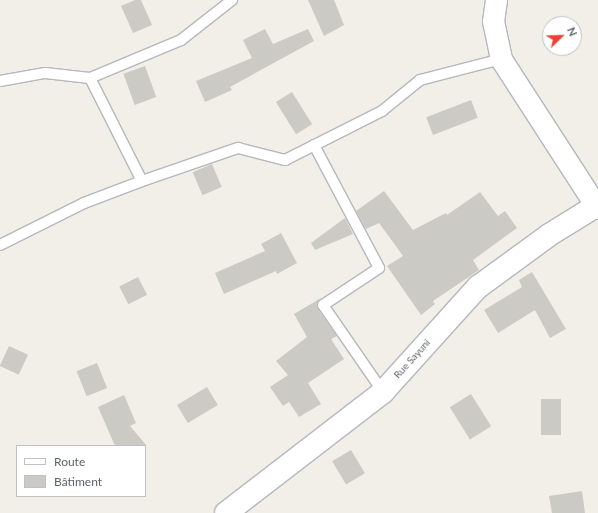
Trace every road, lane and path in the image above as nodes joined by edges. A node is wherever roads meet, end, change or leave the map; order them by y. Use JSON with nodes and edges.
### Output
{"nodes":[{"id":1,"x":232,"y":0,"type":"edge"},
{"id":2,"x":496,"y":0,"type":"edge"},
{"id":3,"x":501,"y":59,"type":"junction"},
{"id":4,"x":90,"y":78,"type":"junction"},
{"id":5,"x":0,"y":81,"type":"edge"},
{"id":6,"x":314,"y":145,"type":"junction"},
{"id":7,"x":142,"y":181,"type":"junction"},
{"id":8,"x":597,"y":206,"type":"edge"},
{"id":9,"x":0,"y":245,"type":"edge"},
{"id":10,"x":383,"y":392,"type":"junction"},
{"id":11,"x":226,"y":513,"type":"edge"}],
"edges":[{"from":1,"to":4,"type":"lane"},
{"from":2,"to":3,"type":"street"},
{"from":3,"to":6,"type":"lane"},
{"from":3,"to":8,"type":"street"},
{"from":4,"to":5,"type":"lane"},
{"from":4,"to":7,"type":"lane"},
{"from":6,"to":7,"type":"lane"},
{"from":6,"to":10,"type":"lane"},
{"from":7,"to":9,"type":"lane"},
{"from":8,"to":10,"type":"street","name":"Rue Sayuni"},
{"from":10,"to":11,"type":"street","name":"Rue Sayuni"}]}
